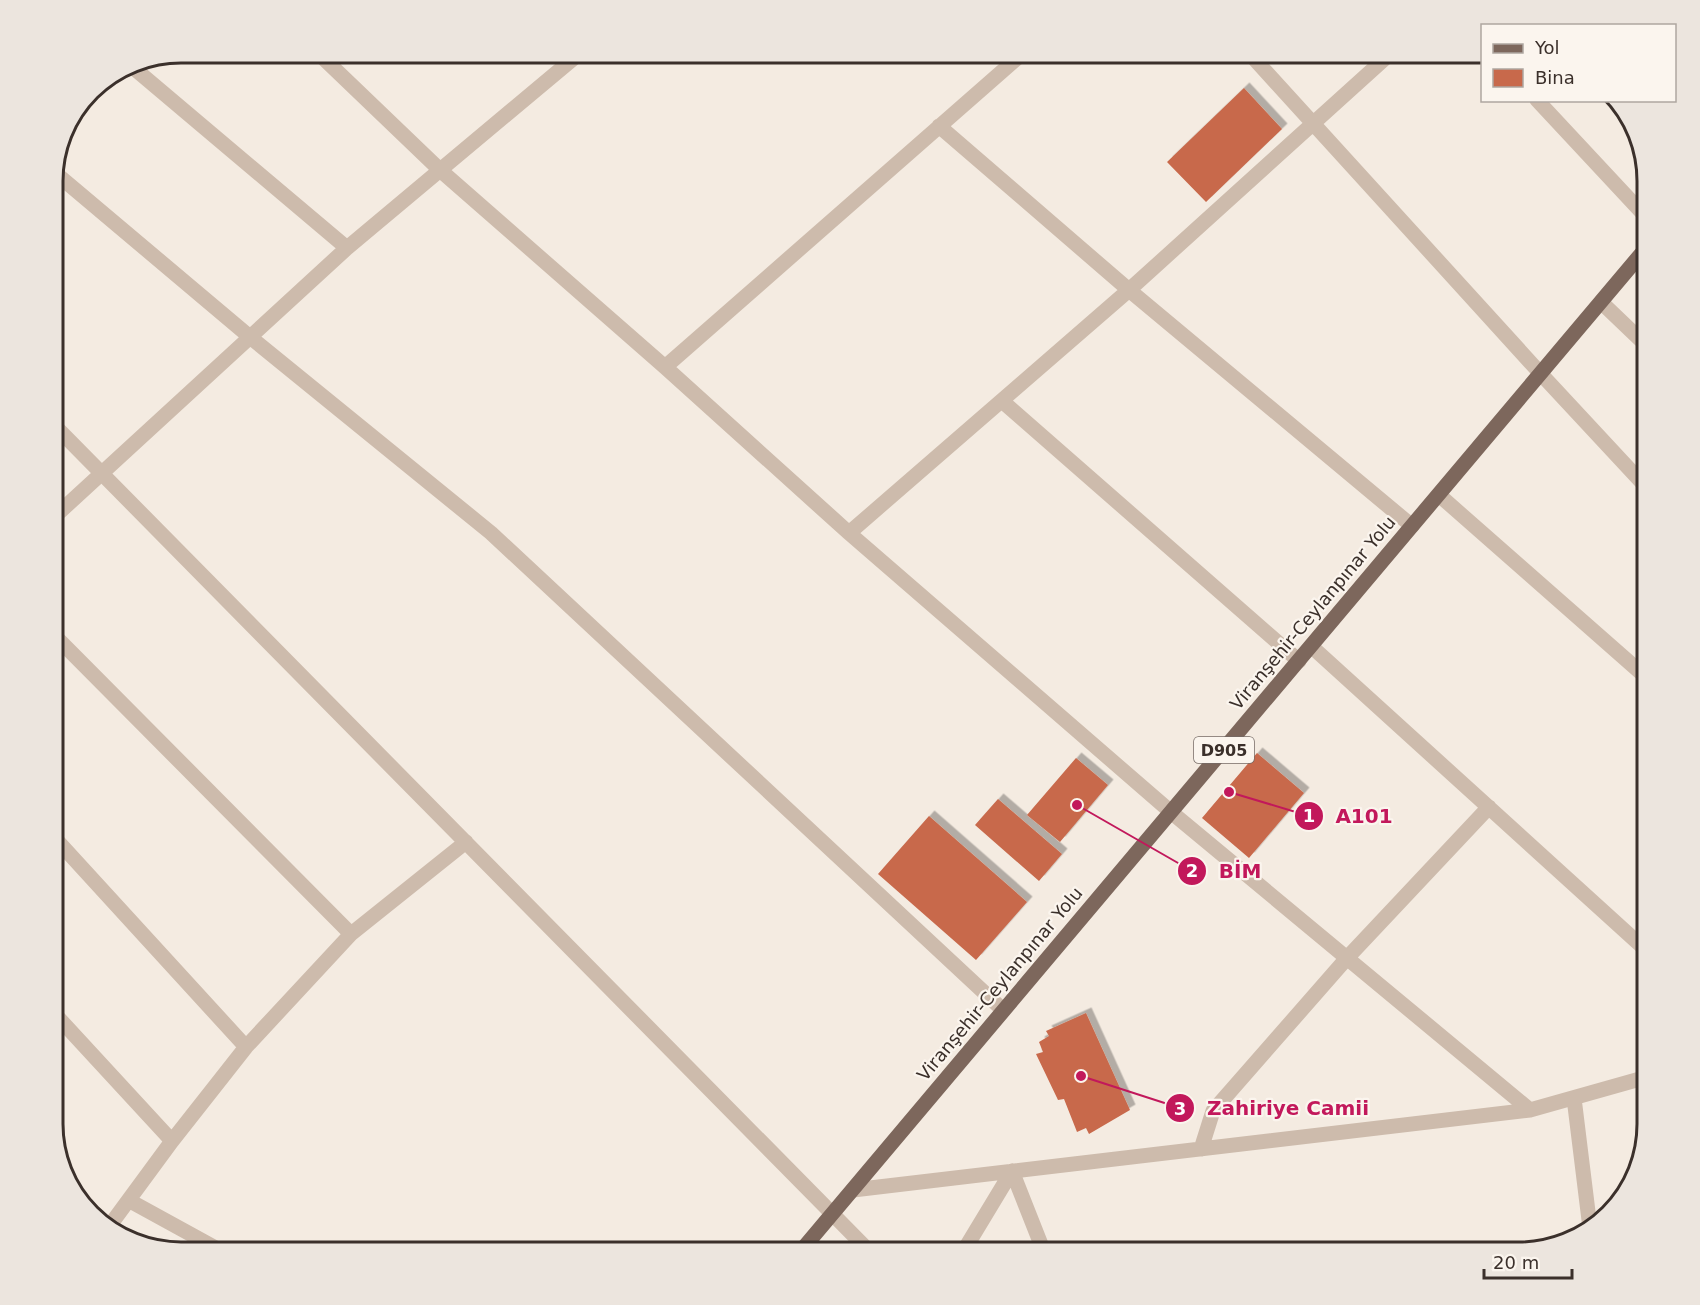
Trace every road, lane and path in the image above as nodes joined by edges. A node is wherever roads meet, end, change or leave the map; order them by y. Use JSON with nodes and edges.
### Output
{"nodes":[{"id":1,"x":329,"y":63,"type":"edge"},
{"id":2,"x":567,"y":63,"type":"edge"},
{"id":3,"x":1011,"y":63,"type":"edge"},
{"id":4,"x":1259,"y":63,"type":"edge"},
{"id":5,"x":1380,"y":63,"type":"edge"},
{"id":6,"x":138,"y":71,"type":"edge"},
{"id":7,"x":1539,"y":102,"type":"edge"},
{"id":8,"x":1313,"y":123,"type":"junction"},
{"id":9,"x":939,"y":126,"type":"junction"},
{"id":10,"x":440,"y":170,"type":"junction"},
{"id":11,"x":63,"y":179,"type":"edge"},
{"id":12,"x":1637,"y":207,"type":"edge"},
{"id":13,"x":347,"y":248,"type":"junction"},
{"id":14,"x":1637,"y":259,"type":"edge"},
{"id":15,"x":1129,"y":290,"type":"junction"},
{"id":16,"x":1601,"y":302,"type":"junction"},
{"id":17,"x":1637,"y":336,"type":"edge"},
{"id":18,"x":250,"y":338,"type":"junction"},
{"id":19,"x":665,"y":367,"type":"junction"},
{"id":20,"x":1540,"y":374,"type":"junction"},
{"id":21,"x":1002,"y":401,"type":"junction"},
{"id":22,"x":63,"y":434,"type":"edge"},
{"id":23,"x":102,"y":473,"type":"junction"},
{"id":24,"x":1637,"y":477,"type":"edge"},
{"id":25,"x":1438,"y":495,"type":"junction"},
{"id":26,"x":63,"y":509,"type":"edge"},
{"id":27,"x":1412,"y":526,"type":"junction"},
{"id":28,"x":849,"y":533,"type":"junction"},
{"id":29,"x":63,"y":644,"type":"edge"},
{"id":30,"x":1311,"y":646,"type":"junction"},
{"id":31,"x":1299,"y":661,"type":"junction"},
{"id":32,"x":1637,"y":669,"type":"edge"},
{"id":33,"x":1489,"y":807,"type":"junction"},
{"id":34,"x":1171,"y":812,"type":"junction"},
{"id":35,"x":466,"y":842,"type":"junction"},
{"id":36,"x":63,"y":847,"type":"edge"},
{"id":37,"x":351,"y":934,"type":"junction"},
{"id":38,"x":1637,"y":942,"type":"edge"},
{"id":39,"x":1347,"y":958,"type":"junction"},
{"id":40,"x":1003,"y":1010,"type":"junction"},
{"id":41,"x":63,"y":1023,"type":"edge"},
{"id":42,"x":246,"y":1047,"type":"junction"},
{"id":43,"x":1637,"y":1080,"type":"edge"},
{"id":44,"x":1574,"y":1098,"type":"junction"},
{"id":45,"x":1530,"y":1110,"type":"junction"},
{"id":46,"x":172,"y":1141,"type":"junction"},
{"id":47,"x":1201,"y":1149,"type":"junction"},
{"id":48,"x":1012,"y":1171,"type":"junction"},
{"id":49,"x":853,"y":1190,"type":"junction"},
{"id":50,"x":130,"y":1201,"type":"junction"},
{"id":51,"x":833,"y":1214,"type":"junction"},
{"id":52,"x":1589,"y":1219,"type":"edge"},
{"id":53,"x":114,"y":1221,"type":"edge"},
{"id":54,"x":205,"y":1242,"type":"edge"},
{"id":55,"x":809,"y":1242,"type":"edge"},
{"id":56,"x":860,"y":1242,"type":"edge"},
{"id":57,"x":969,"y":1242,"type":"edge"},
{"id":58,"x":1040,"y":1242,"type":"edge"}],
"edges":[{"from":1,"to":10,"type":"street"},
{"from":2,"to":10,"type":"street"},
{"from":3,"to":9,"type":"street"},
{"from":4,"to":8,"type":"street"},
{"from":5,"to":8,"type":"street"},
{"from":6,"to":13,"type":"street"},
{"from":7,"to":12,"type":"street"},
{"from":8,"to":15,"type":"street"},
{"from":8,"to":20,"type":"street"},
{"from":9,"to":15,"type":"street"},
{"from":9,"to":19,"type":"street"},
{"from":10,"to":13,"type":"street"},
{"from":10,"to":19,"type":"street"},
{"from":11,"to":18,"type":"street"},
{"from":13,"to":18,"type":"street"},
{"from":14,"to":16,"type":"main road","name":"Viranşehir-Ceylanpınar Yolu","number":"D905"},
{"from":15,"to":21,"type":"street"},
{"from":15,"to":27,"type":"street"},
{"from":16,"to":17,"type":"street"},
{"from":16,"to":20,"type":"main road","name":"Viranşehir-Ceylanpınar Yolu","number":"D905"},
{"from":18,"to":23,"type":"street"},
{"from":18,"to":40,"type":"street"},
{"from":19,"to":28,"type":"street"},
{"from":20,"to":24,"type":"street"},
{"from":20,"to":25,"type":"main road","name":"Viranşehir-Ceylanpınar Yolu","number":"D905"},
{"from":21,"to":28,"type":"street"},
{"from":21,"to":31,"type":"street"},
{"from":22,"to":23,"type":"street"},
{"from":23,"to":26,"type":"street"},
{"from":23,"to":35,"type":"street"},
{"from":25,"to":27,"type":"main road","name":"Viranşehir-Ceylanpınar Yolu","number":"D905"},
{"from":25,"to":32,"type":"street"},
{"from":27,"to":30,"type":"main road","name":"Viranşehir-Ceylanpınar Yolu","number":"D905"},
{"from":28,"to":34,"type":"street"},
{"from":29,"to":37,"type":"street"},
{"from":30,"to":31,"type":"main road","name":"Viranşehir-Ceylanpınar Yolu","number":"D905"},
{"from":30,"to":33,"type":"street"},
{"from":31,"to":34,"type":"main road","name":"Viranşehir-Ceylanpınar Yolu","number":"D905"},
{"from":33,"to":38,"type":"street"},
{"from":33,"to":39,"type":"street"},
{"from":34,"to":39,"type":"street"},
{"from":34,"to":40,"type":"main road","name":"Viranşehir-Ceylanpınar Yolu","number":"D905"},
{"from":35,"to":37,"type":"street"},
{"from":35,"to":51,"type":"street"},
{"from":36,"to":42,"type":"street"},
{"from":37,"to":42,"type":"street"},
{"from":39,"to":45,"type":"street"},
{"from":39,"to":47,"type":"street"},
{"from":40,"to":49,"type":"main road","name":"Viranşehir-Ceylanpınar Yolu","number":"D905"},
{"from":41,"to":46,"type":"street"},
{"from":42,"to":46,"type":"street"},
{"from":43,"to":44,"type":"street"},
{"from":44,"to":45,"type":"street"},
{"from":44,"to":52,"type":"street"},
{"from":45,"to":47,"type":"street"},
{"from":46,"to":50,"type":"street"},
{"from":47,"to":48,"type":"street"},
{"from":48,"to":49,"type":"street"},
{"from":48,"to":57,"type":"street"},
{"from":48,"to":58,"type":"street"},
{"from":49,"to":51,"type":"main road","name":"Viranşehir-Ceylanpınar Yolu","number":"D905"},
{"from":50,"to":53,"type":"street"},
{"from":50,"to":54,"type":"street"},
{"from":51,"to":55,"type":"main road","name":"Viranşehir-Ceylanpınar Yolu","number":"D905"},
{"from":51,"to":56,"type":"street"}]}
